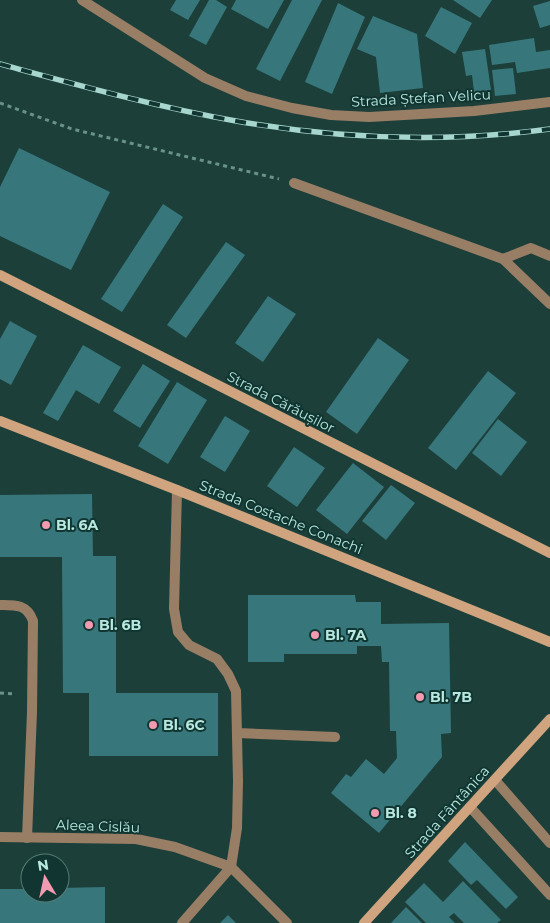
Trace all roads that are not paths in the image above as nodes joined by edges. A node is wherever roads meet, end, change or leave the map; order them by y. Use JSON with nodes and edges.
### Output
{"nodes":[{"id":1,"x":82,"y":0,"type":"edge"},
{"id":2,"x":550,"y":102,"type":"edge"},
{"id":3,"x":294,"y":183,"type":"road end"},
{"id":4,"x":550,"y":256,"type":"edge"},
{"id":5,"x":503,"y":259,"type":"junction"},
{"id":6,"x":0,"y":275,"type":"edge"},
{"id":7,"x":550,"y":304,"type":"edge"},
{"id":8,"x":0,"y":421,"type":"edge"},
{"id":9,"x":178,"y":490,"type":"junction"},
{"id":10,"x":550,"y":552,"type":"edge"},
{"id":11,"x":0,"y":605,"type":"edge"},
{"id":12,"x":550,"y":642,"type":"edge"},
{"id":13,"x":550,"y":719,"type":"edge"},
{"id":14,"x":237,"y":734,"type":"junction"},
{"id":15,"x":335,"y":736,"type":"dead end"},
{"id":16,"x":495,"y":780,"type":"junction"},
{"id":17,"x":470,"y":808,"type":"junction"},
{"id":18,"x":0,"y":837,"type":"edge"},
{"id":19,"x":27,"y":838,"type":"junction"},
{"id":20,"x":550,"y":842,"type":"edge"},
{"id":21,"x":231,"y":867,"type":"junction"},
{"id":22,"x":550,"y":895,"type":"edge"},
{"id":23,"x":182,"y":923,"type":"edge"},
{"id":24,"x":288,"y":923,"type":"edge"},
{"id":25,"x":364,"y":923,"type":"edge"}],
"edges":[{"from":1,"to":2,"type":"street","name":"Strada Ștefan Velicu"},
{"from":3,"to":5,"type":"street"},
{"from":4,"to":5,"type":"street"},
{"from":5,"to":7,"type":"street"},
{"from":6,"to":10,"type":"street","name":"Strada Cărăușilor"},
{"from":8,"to":9,"type":"street","name":"Strada Costache Conachi"},
{"from":9,"to":12,"type":"street","name":"Strada Costache Conachi"},
{"from":9,"to":14,"type":"street"},
{"from":11,"to":19,"type":"street"},
{"from":13,"to":16,"type":"street","name":"Strada Fântânica"},
{"from":14,"to":15,"type":"street"},
{"from":14,"to":21,"type":"street"},
{"from":16,"to":17,"type":"street","name":"Strada Fântânica"},
{"from":16,"to":20,"type":"street"},
{"from":17,"to":22,"type":"street"},
{"from":17,"to":25,"type":"street","name":"Strada Fântânica"},
{"from":18,"to":19,"type":"street","name":"Aleea Cislău"},
{"from":19,"to":21,"type":"street","name":"Aleea Cislău"},
{"from":21,"to":23,"type":"street"},
{"from":21,"to":24,"type":"street","name":"Aleea Cislău"}]}
